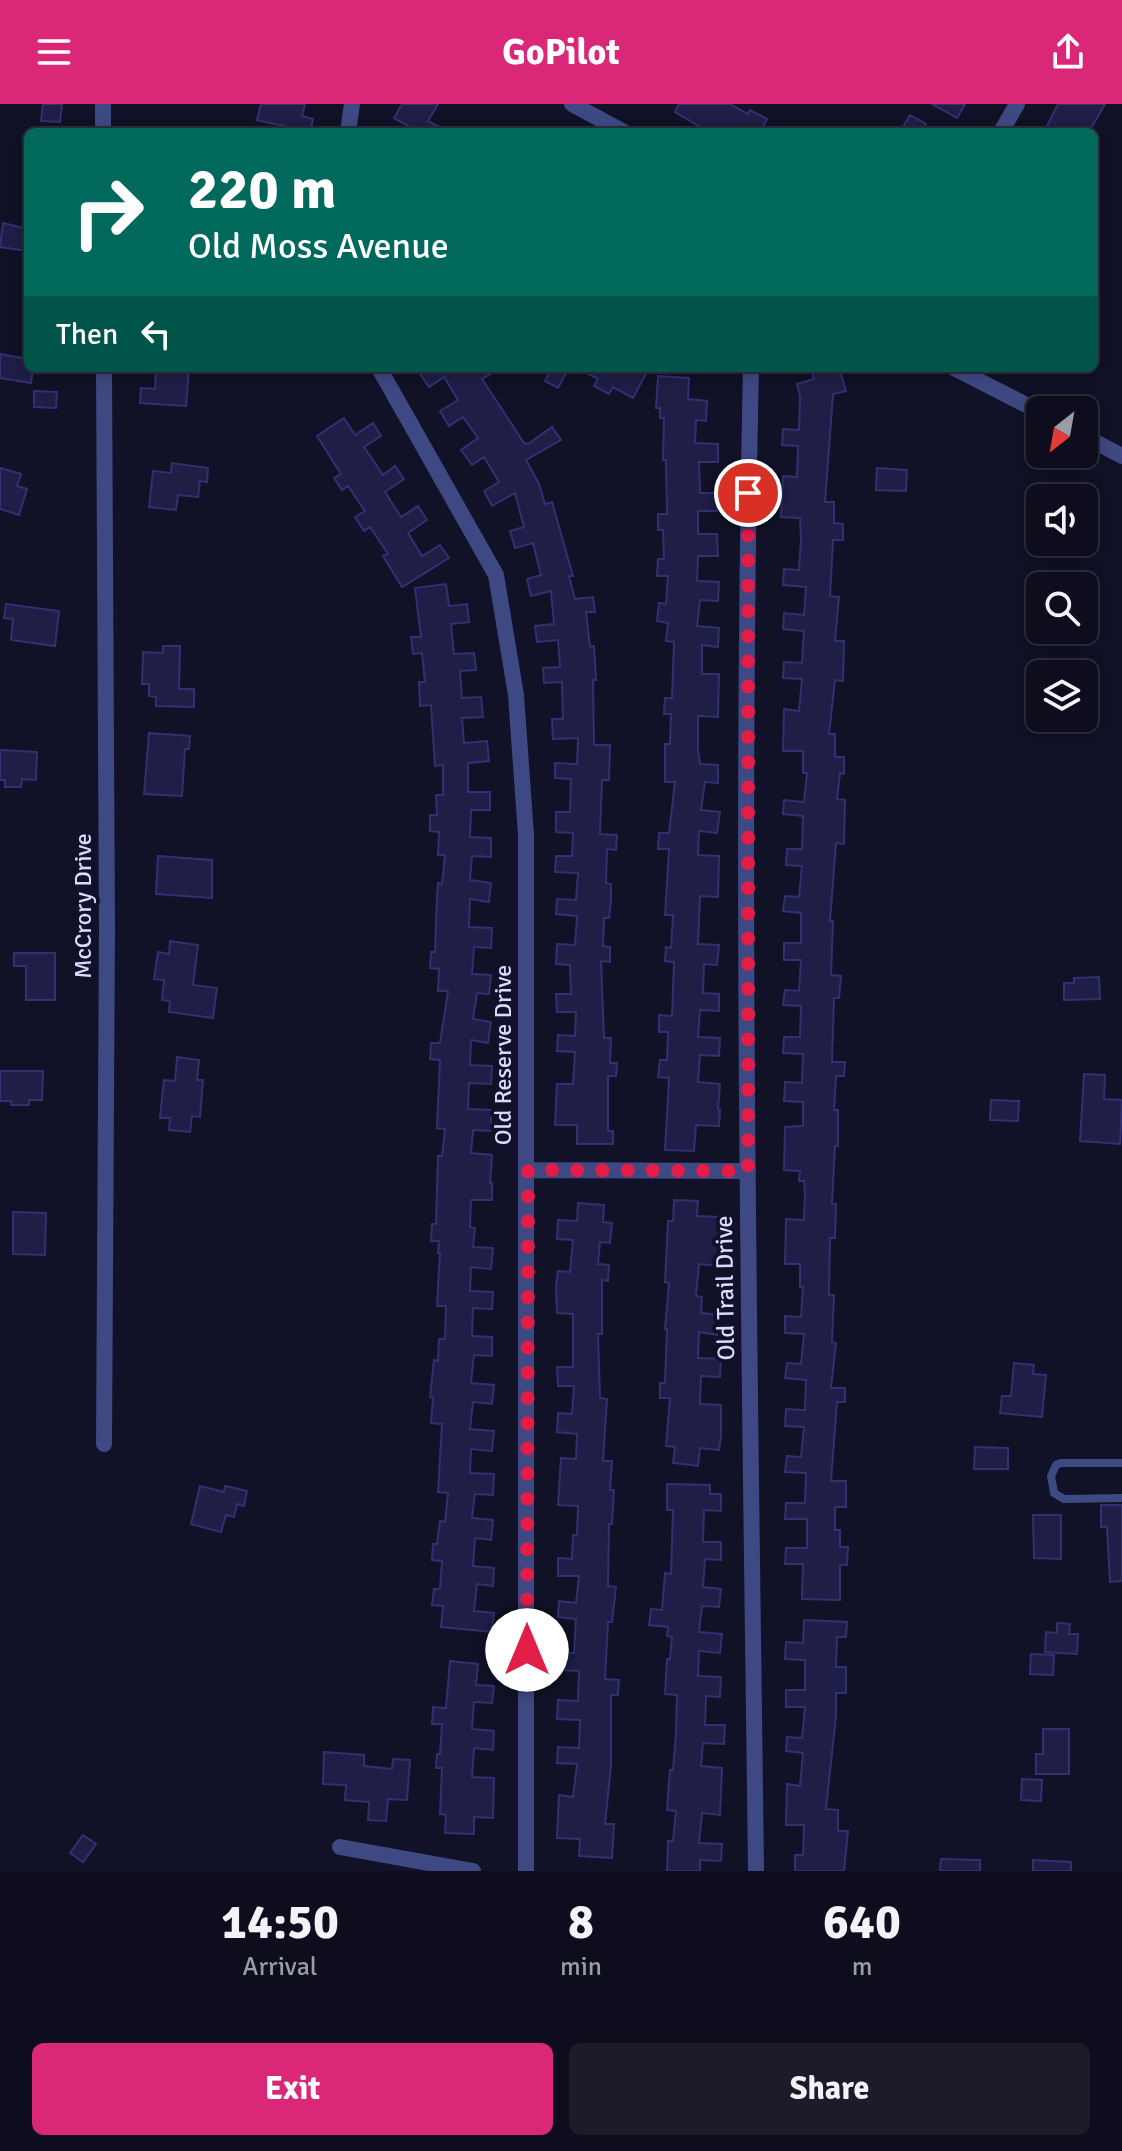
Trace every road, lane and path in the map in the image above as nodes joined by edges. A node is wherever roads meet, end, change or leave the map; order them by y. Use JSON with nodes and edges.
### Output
{"nodes":[{"id":1,"x":103,"y":104,"type":"edge"},
{"id":2,"x":352,"y":104,"type":"edge"},
{"id":3,"x":572,"y":104,"type":"edge"},
{"id":4,"x":1017,"y":104,"type":"edge"},
{"id":5,"x":103,"y":128,"type":"edge"},
{"id":6,"x":349,"y":128,"type":"edge"},
{"id":7,"x":617,"y":128,"type":"edge"},
{"id":8,"x":1003,"y":128,"type":"edge"},
{"id":9,"x":104,"y":372,"type":"edge"},
{"id":10,"x":381,"y":372,"type":"edge"},
{"id":11,"x":751,"y":372,"type":"edge"},
{"id":12,"x":962,"y":372,"type":"edge"},
{"id":13,"x":1026,"y":405,"type":"edge"},
{"id":14,"x":1098,"y":443,"type":"edge"},
{"id":15,"x":1122,"y":456,"type":"edge"},
{"id":16,"x":528,"y":1170,"type":"junction"},
{"id":17,"x":748,"y":1171,"type":"junction"},
{"id":18,"x":104,"y":1444,"type":"dead end"},
{"id":19,"x":1122,"y":1463,"type":"edge"},
{"id":20,"x":1122,"y":1498,"type":"edge"},
{"id":21,"x":340,"y":1847,"type":"dead end"},
{"id":22,"x":473,"y":1871,"type":"edge"},
{"id":23,"x":526,"y":1871,"type":"edge"},
{"id":24,"x":756,"y":1871,"type":"edge"}],
"edges":[{"from":1,"to":5,"type":"street"},
{"from":2,"to":6,"type":"street"},
{"from":3,"to":7,"type":"street"},
{"from":4,"to":8,"type":"street"},
{"from":9,"to":18,"type":"street","name":"McCrory Drive"},
{"from":10,"to":16,"type":"street","name":"Old Reserve Drive"},
{"from":11,"to":17,"type":"street","name":"Old Trail Drive"},
{"from":12,"to":13,"type":"street"},
{"from":14,"to":15,"type":"street"},
{"from":16,"to":17,"type":"street"},
{"from":16,"to":23,"type":"street","name":"Old Reserve Drive"},
{"from":17,"to":24,"type":"street","name":"Old Trail Drive"},
{"from":19,"to":20,"type":"lane"},
{"from":21,"to":22,"type":"street"}]}
